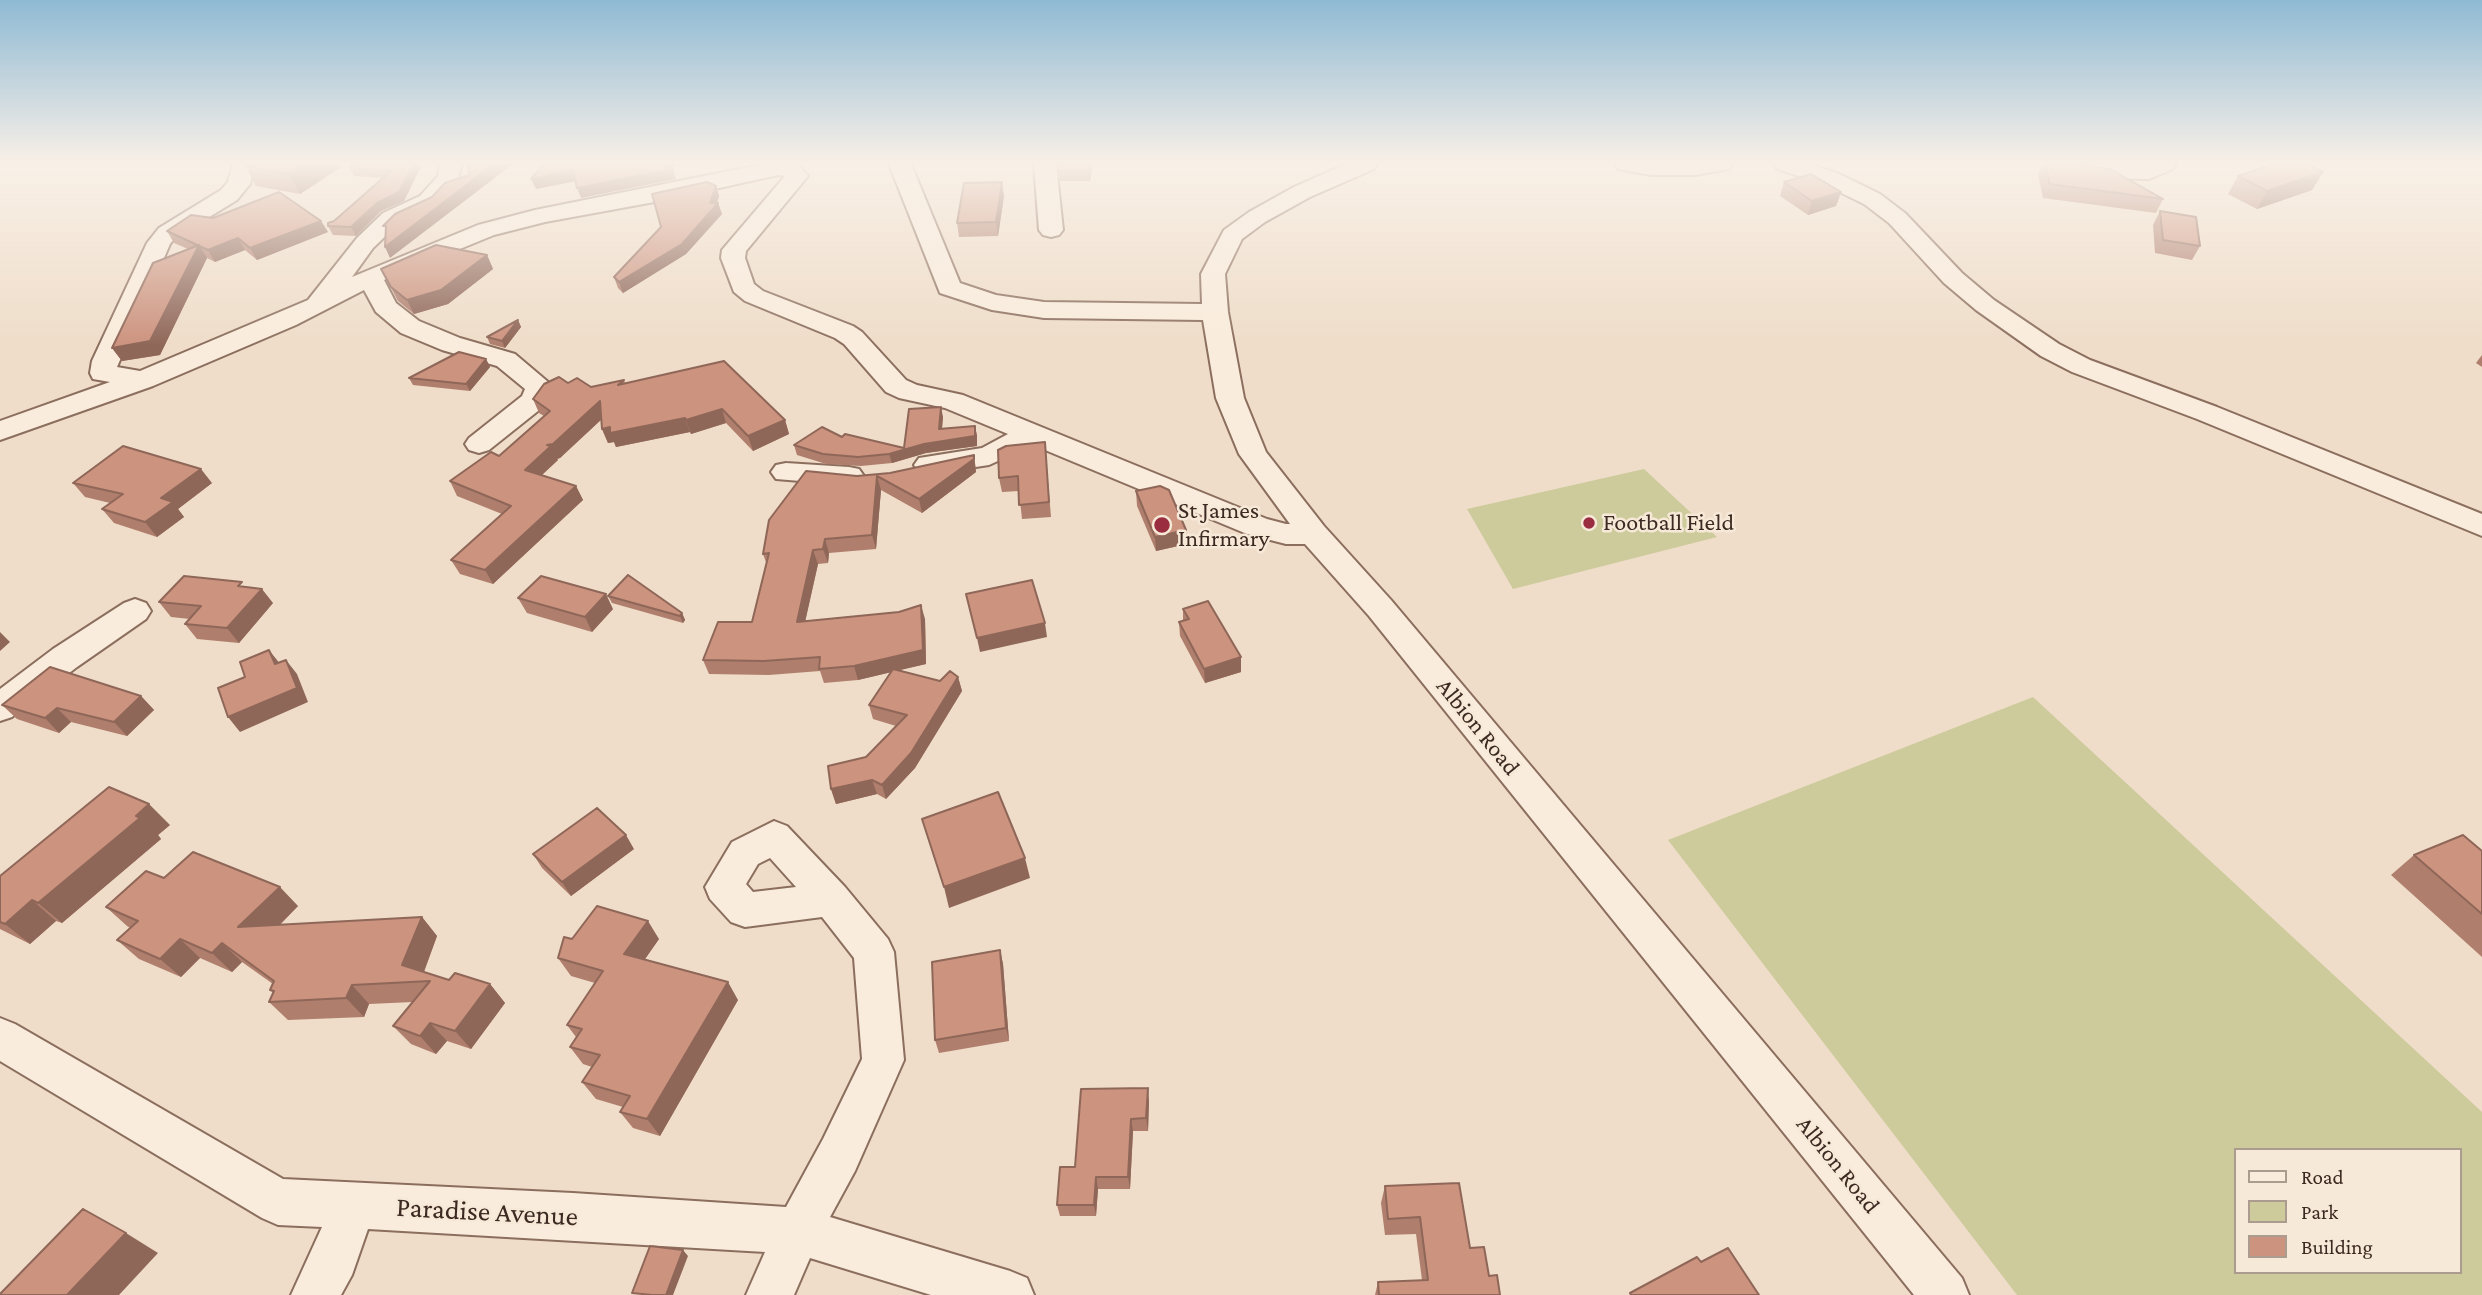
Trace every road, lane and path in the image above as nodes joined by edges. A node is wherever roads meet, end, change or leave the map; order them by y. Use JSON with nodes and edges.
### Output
{"nodes":[{"id":1,"x":181,"y":224,"type":"edge"},
{"id":2,"x":384,"y":224,"type":"edge"},
{"id":3,"x":507,"y":224,"type":"edge"},
{"id":4,"x":756,"y":224,"type":"edge"},
{"id":5,"x":924,"y":224,"type":"edge"},
{"id":6,"x":1050,"y":224,"type":"edge"},
{"id":7,"x":1247,"y":224,"type":"edge"},
{"id":8,"x":1903,"y":224,"type":"edge"},
{"id":9,"x":1051,"y":230,"type":"dead end"},
{"id":10,"x":370,"y":277,"type":"junction"},
{"id":11,"x":317,"y":305,"type":"junction"},
{"id":12,"x":1215,"y":312,"type":"junction"},
{"id":13,"x":143,"y":380,"type":"junction"},
{"id":14,"x":0,"y":431,"type":"edge"},
{"id":15,"x":1033,"y":433,"type":"junction"},
{"id":16,"x":479,"y":444,"type":"dead end"},
{"id":17,"x":786,"y":472,"type":"dead end"},
{"id":18,"x":904,"y":472,"type":"edge"},
{"id":19,"x":872,"y":477,"type":"edge"},
{"id":20,"x":2482,"y":526,"type":"edge"},
{"id":21,"x":1312,"y":533,"type":"junction"},
{"id":22,"x":135,"y":611,"type":"dead end"},
{"id":23,"x":0,"y":708,"type":"edge"},
{"id":24,"x":831,"y":899,"type":"dead end"},
{"id":25,"x":0,"y":1038,"type":"edge"},
{"id":26,"x":353,"y":1206,"type":"junction"},
{"id":27,"x":798,"y":1231,"type":"junction"},
{"id":28,"x":324,"y":1288,"type":"edge"},
{"id":29,"x":770,"y":1295,"type":"edge"},
{"id":30,"x":1010,"y":1295,"type":"edge"},
{"id":31,"x":1945,"y":1295,"type":"edge"}],
"edges":[{"from":1,"to":13,"type":"street"},
{"from":2,"to":11,"type":"street"},
{"from":3,"to":10,"type":"street"},
{"from":4,"to":15,"type":"street"},
{"from":5,"to":12,"type":"street"},
{"from":6,"to":9,"type":"street"},
{"from":7,"to":12,"type":"street","name":"Albion Road"},
{"from":8,"to":20,"type":"street"},
{"from":10,"to":11,"type":"street"},
{"from":10,"to":16,"type":"street"},
{"from":11,"to":13,"type":"street"},
{"from":12,"to":21,"type":"street","name":"Albion Road"},
{"from":13,"to":14,"type":"street"},
{"from":15,"to":18,"type":"street"},
{"from":15,"to":21,"type":"street"},
{"from":17,"to":19,"type":"street"},
{"from":21,"to":31,"type":"street","name":"Albion Road"},
{"from":22,"to":23,"type":"street"},
{"from":24,"to":27,"type":"street"},
{"from":25,"to":26,"type":"street","name":"Paradise Avenue"},
{"from":26,"to":27,"type":"street","name":"Paradise Avenue"},
{"from":26,"to":28,"type":"street"},
{"from":27,"to":29,"type":"street"},
{"from":27,"to":30,"type":"street","name":"Paradise Avenue"}]}
